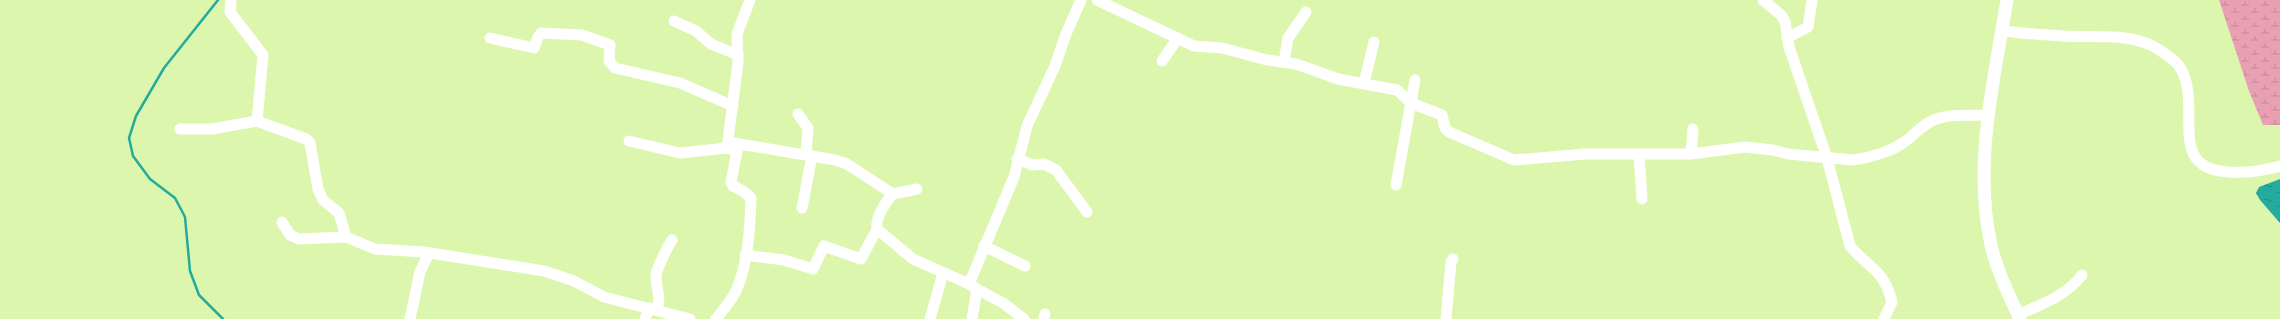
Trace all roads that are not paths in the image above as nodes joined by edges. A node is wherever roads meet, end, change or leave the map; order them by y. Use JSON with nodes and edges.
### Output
{"nodes":[{"id":1,"x":231,"y":0,"type":"edge"},
{"id":2,"x":750,"y":0,"type":"edge"},
{"id":3,"x":1081,"y":0,"type":"edge"},
{"id":4,"x":1097,"y":0,"type":"edge"},
{"id":5,"x":1763,"y":0,"type":"edge"},
{"id":6,"x":1812,"y":0,"type":"edge"},
{"id":7,"x":2007,"y":0,"type":"edge"},
{"id":8,"x":1306,"y":12,"type":"dead end"},
{"id":9,"x":674,"y":21,"type":"dead end"},
{"id":10,"x":2002,"y":31,"type":"junction"},
{"id":11,"x":490,"y":38,"type":"dead end"},
{"id":12,"x":1178,"y":38,"type":"junction"},
{"id":13,"x":1787,"y":38,"type":"junction"},
{"id":14,"x":1374,"y":42,"type":"dead end"},
{"id":15,"x":738,"y":55,"type":"junction"},
{"id":16,"x":1162,"y":61,"type":"dead end"},
{"id":17,"x":1284,"y":62,"type":"junction"},
{"id":18,"x":1416,"y":80,"type":"dead end"},
{"id":19,"x":1364,"y":84,"type":"junction"},
{"id":20,"x":1411,"y":103,"type":"junction"},
{"id":21,"x":733,"y":106,"type":"junction"},
{"id":22,"x":798,"y":114,"type":"dead end"},
{"id":23,"x":1989,"y":115,"type":"junction"},
{"id":24,"x":257,"y":121,"type":"junction"},
{"id":25,"x":180,"y":129,"type":"dead end"},
{"id":26,"x":1693,"y":129,"type":"dead end"},
{"id":27,"x":629,"y":141,"type":"dead end"},
{"id":28,"x":728,"y":145,"type":"junction"},
{"id":29,"x":1691,"y":154,"type":"junction"},
{"id":30,"x":809,"y":155,"type":"junction"},
{"id":31,"x":1639,"y":155,"type":"junction"},
{"id":32,"x":1828,"y":158,"type":"junction"},
{"id":33,"x":1017,"y":159,"type":"junction"},
{"id":34,"x":2280,"y":166,"type":"edge"},
{"id":35,"x":1396,"y":185,"type":"dead end"},
{"id":36,"x":917,"y":188,"type":"dead end"},
{"id":37,"x":893,"y":194,"type":"junction"},
{"id":38,"x":1642,"y":199,"type":"dead end"},
{"id":39,"x":802,"y":208,"type":"dead end"},
{"id":40,"x":1087,"y":212,"type":"dead end"},
{"id":41,"x":282,"y":222,"type":"dead end"},
{"id":42,"x":877,"y":228,"type":"junction"},
{"id":43,"x":346,"y":237,"type":"junction"},
{"id":44,"x":672,"y":240,"type":"dead end"},
{"id":45,"x":984,"y":246,"type":"junction"},
{"id":46,"x":429,"y":253,"type":"junction"},
{"id":47,"x":745,"y":255,"type":"junction"},
{"id":48,"x":1453,"y":259,"type":"dead end"},
{"id":49,"x":1025,"y":266,"type":"dead end"},
{"id":50,"x":943,"y":273,"type":"junction"},
{"id":51,"x":2082,"y":275,"type":"dead end"},
{"id":52,"x":973,"y":286,"type":"junction"},
{"id":53,"x":653,"y":309,"type":"junction"},
{"id":54,"x":2019,"y":317,"type":"edge"},
{"id":55,"x":410,"y":319,"type":"edge"},
{"id":56,"x":646,"y":319,"type":"edge"},
{"id":57,"x":690,"y":319,"type":"edge"},
{"id":58,"x":716,"y":319,"type":"edge"},
{"id":59,"x":930,"y":319,"type":"edge"},
{"id":60,"x":972,"y":319,"type":"edge"},
{"id":61,"x":1024,"y":319,"type":"edge"},
{"id":62,"x":1446,"y":319,"type":"edge"},
{"id":63,"x":1884,"y":319,"type":"edge"}],
"edges":[{"from":1,"to":24,"type":"street"},
{"from":2,"to":15,"type":"street"},
{"from":3,"to":33,"type":"street"},
{"from":4,"to":12,"type":"street"},
{"from":5,"to":13,"type":"street"},
{"from":6,"to":13,"type":"street"},
{"from":7,"to":10,"type":"main road"},
{"from":8,"to":17,"type":"street"},
{"from":9,"to":15,"type":"street"},
{"from":10,"to":23,"type":"main road"},
{"from":10,"to":34,"type":"street"},
{"from":11,"to":21,"type":"street"},
{"from":12,"to":16,"type":"street"},
{"from":12,"to":17,"type":"street"},
{"from":13,"to":32,"type":"street"},
{"from":14,"to":19,"type":"street"},
{"from":15,"to":21,"type":"street"},
{"from":17,"to":19,"type":"street"},
{"from":18,"to":20,"type":"street"},
{"from":19,"to":20,"type":"street"},
{"from":20,"to":31,"type":"street"},
{"from":20,"to":35,"type":"street"},
{"from":21,"to":28,"type":"street"},
{"from":22,"to":30,"type":"street"},
{"from":23,"to":32,"type":"street"},
{"from":23,"to":54,"type":"main road"},
{"from":24,"to":25,"type":"street"},
{"from":24,"to":43,"type":"street"},
{"from":26,"to":29,"type":"street"},
{"from":27,"to":28,"type":"street"},
{"from":28,"to":30,"type":"street"},
{"from":28,"to":47,"type":"street"},
{"from":29,"to":31,"type":"street"},
{"from":29,"to":32,"type":"street"},
{"from":30,"to":37,"type":"street"},
{"from":30,"to":39,"type":"street"},
{"from":31,"to":38,"type":"street"},
{"from":32,"to":63,"type":"street"},
{"from":33,"to":40,"type":"street"},
{"from":33,"to":45,"type":"street"},
{"from":36,"to":37,"type":"street"},
{"from":37,"to":42,"type":"street"},
{"from":41,"to":43,"type":"street"},
{"from":42,"to":47,"type":"street"},
{"from":42,"to":50,"type":"street"},
{"from":43,"to":46,"type":"street"},
{"from":44,"to":53,"type":"street"},
{"from":45,"to":49,"type":"street"},
{"from":45,"to":52,"type":"street"},
{"from":46,"to":53,"type":"street"},
{"from":46,"to":55,"type":"street"},
{"from":47,"to":58,"type":"street"},
{"from":48,"to":62,"type":"street"},
{"from":50,"to":52,"type":"street"},
{"from":50,"to":59,"type":"street"},
{"from":51,"to":54,"type":"street"},
{"from":52,"to":60,"type":"street"},
{"from":52,"to":61,"type":"street"},
{"from":53,"to":56,"type":"street"},
{"from":53,"to":57,"type":"street"}]}
